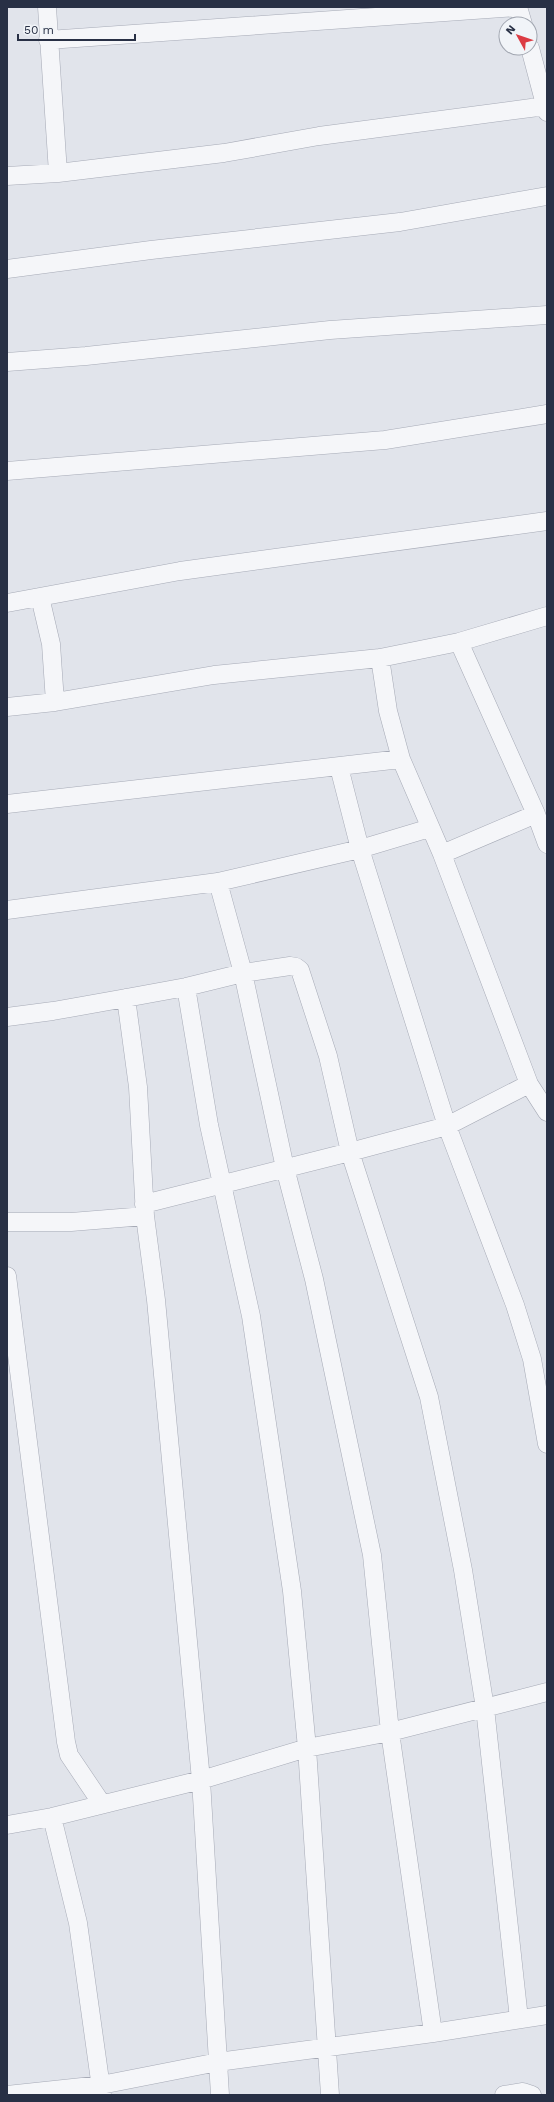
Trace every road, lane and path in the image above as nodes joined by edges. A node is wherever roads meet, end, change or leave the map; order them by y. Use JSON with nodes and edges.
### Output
{"nodes":[{"id":1,"x":47,"y":7,"type":"edge"},
{"id":2,"x":518,"y":7,"type":"edge"},
{"id":3,"x":48,"y":40,"type":"junction"},
{"id":4,"x":532,"y":56,"type":"edge"},
{"id":5,"x":546,"y":109,"type":"edge"},
{"id":6,"x":58,"y":173,"type":"junction"},
{"id":7,"x":7,"y":176,"type":"edge"},
{"id":8,"x":547,"y":196,"type":"edge"},
{"id":9,"x":7,"y":269,"type":"edge"},
{"id":10,"x":547,"y":315,"type":"edge"},
{"id":11,"x":7,"y":362,"type":"edge"},
{"id":12,"x":547,"y":414,"type":"edge"},
{"id":13,"x":7,"y":471,"type":"edge"},
{"id":14,"x":547,"y":521,"type":"edge"},
{"id":15,"x":40,"y":597,"type":"junction"},
{"id":16,"x":7,"y":603,"type":"edge"},
{"id":17,"x":547,"y":616,"type":"edge"},
{"id":18,"x":459,"y":642,"type":"junction"},
{"id":19,"x":380,"y":658,"type":"junction"},
{"id":20,"x":55,"y":702,"type":"junction"},
{"id":21,"x":7,"y":707,"type":"edge"},
{"id":22,"x":400,"y":759,"type":"junction"},
{"id":23,"x":339,"y":767,"type":"junction"},
{"id":24,"x":7,"y":804,"type":"edge"},
{"id":25,"x":536,"y":814,"type":"junction"},
{"id":26,"x":430,"y":828,"type":"junction"},
{"id":27,"x":547,"y":844,"type":"edge"},
{"id":28,"x":360,"y":849,"type":"junction"},
{"id":29,"x":442,"y":854,"type":"junction"},
{"id":30,"x":218,"y":882,"type":"junction"},
{"id":31,"x":7,"y":910,"type":"edge"},
{"id":32,"x":243,"y":973,"type":"junction"},
{"id":33,"x":186,"y":987,"type":"junction"},
{"id":34,"x":126,"y":998,"type":"junction"},
{"id":35,"x":7,"y":1017,"type":"edge"},
{"id":36,"x":528,"y":1084,"type":"junction"},
{"id":37,"x":547,"y":1112,"type":"edge"},
{"id":38,"x":447,"y":1126,"type":"junction"},
{"id":39,"x":350,"y":1152,"type":"junction"},
{"id":40,"x":285,"y":1168,"type":"junction"},
{"id":41,"x":221,"y":1185,"type":"junction"},
{"id":42,"x":145,"y":1210,"type":"junction"},
{"id":43,"x":7,"y":1222,"type":"edge"},
{"id":44,"x":7,"y":1276,"type":"edge"},
{"id":45,"x":547,"y":1444,"type":"edge"},
{"id":46,"x":547,"y":1692,"type":"edge"},
{"id":47,"x":485,"y":1708,"type":"junction"},
{"id":48,"x":390,"y":1732,"type":"junction"},
{"id":49,"x":307,"y":1748,"type":"junction"},
{"id":50,"x":201,"y":1780,"type":"junction"},
{"id":51,"x":102,"y":1804,"type":"junction"},
{"id":52,"x":52,"y":1817,"type":"junction"},
{"id":53,"x":7,"y":1825,"type":"edge"},
{"id":54,"x":547,"y":2015,"type":"edge"},
{"id":55,"x":519,"y":2019,"type":"junction"},
{"id":56,"x":433,"y":2033,"type":"junction"},
{"id":57,"x":327,"y":2048,"type":"junction"},
{"id":58,"x":218,"y":2062,"type":"junction"},
{"id":59,"x":102,"y":2090,"type":"edge"},
{"id":60,"x":7,"y":2095,"type":"edge"},
{"id":61,"x":220,"y":2095,"type":"edge"},
{"id":62,"x":330,"y":2095,"type":"edge"},
{"id":63,"x":504,"y":2095,"type":"edge"},
{"id":64,"x":532,"y":2095,"type":"edge"}],
"edges":[{"from":1,"to":3,"type":"street"},
{"from":2,"to":3,"type":"street"},
{"from":3,"to":6,"type":"street"},
{"from":4,"to":5,"type":"street"},
{"from":5,"to":6,"type":"street"},
{"from":6,"to":7,"type":"street"},
{"from":8,"to":9,"type":"street"},
{"from":10,"to":11,"type":"street"},
{"from":12,"to":13,"type":"street"},
{"from":14,"to":15,"type":"street"},
{"from":15,"to":16,"type":"street"},
{"from":15,"to":20,"type":"street"},
{"from":17,"to":18,"type":"street"},
{"from":18,"to":19,"type":"street"},
{"from":18,"to":25,"type":"street"},
{"from":19,"to":20,"type":"street"},
{"from":19,"to":22,"type":"street"},
{"from":20,"to":21,"type":"street"},
{"from":22,"to":23,"type":"street"},
{"from":22,"to":26,"type":"street"},
{"from":23,"to":24,"type":"street"},
{"from":23,"to":28,"type":"street"},
{"from":25,"to":27,"type":"street"},
{"from":25,"to":29,"type":"street"},
{"from":26,"to":28,"type":"street"},
{"from":26,"to":29,"type":"street"},
{"from":28,"to":30,"type":"street"},
{"from":28,"to":38,"type":"street"},
{"from":29,"to":36,"type":"street"},
{"from":30,"to":31,"type":"street"},
{"from":30,"to":32,"type":"street"},
{"from":32,"to":33,"type":"street"},
{"from":32,"to":39,"type":"street"},
{"from":32,"to":40,"type":"street"},
{"from":33,"to":34,"type":"street"},
{"from":33,"to":41,"type":"street"},
{"from":34,"to":35,"type":"street"},
{"from":34,"to":42,"type":"street"},
{"from":36,"to":37,"type":"street"},
{"from":36,"to":38,"type":"street"},
{"from":38,"to":39,"type":"street"},
{"from":38,"to":45,"type":"street"},
{"from":39,"to":40,"type":"street"},
{"from":39,"to":47,"type":"street"},
{"from":40,"to":41,"type":"street"},
{"from":40,"to":48,"type":"street"},
{"from":41,"to":42,"type":"street"},
{"from":41,"to":49,"type":"street"},
{"from":42,"to":43,"type":"street"},
{"from":42,"to":50,"type":"street"},
{"from":44,"to":51,"type":"street"},
{"from":46,"to":47,"type":"street"},
{"from":47,"to":48,"type":"street"},
{"from":47,"to":55,"type":"street"},
{"from":48,"to":49,"type":"street"},
{"from":48,"to":56,"type":"street"},
{"from":49,"to":50,"type":"street"},
{"from":49,"to":57,"type":"street"},
{"from":50,"to":51,"type":"street"},
{"from":50,"to":58,"type":"street"},
{"from":51,"to":52,"type":"street"},
{"from":52,"to":53,"type":"street"},
{"from":52,"to":59,"type":"street"},
{"from":54,"to":55,"type":"street"},
{"from":55,"to":56,"type":"street"},
{"from":56,"to":57,"type":"street"},
{"from":57,"to":58,"type":"street"},
{"from":57,"to":62,"type":"street"},
{"from":58,"to":59,"type":"street"},
{"from":58,"to":61,"type":"street"},
{"from":59,"to":60,"type":"street"},
{"from":63,"to":64,"type":"street"}]}
